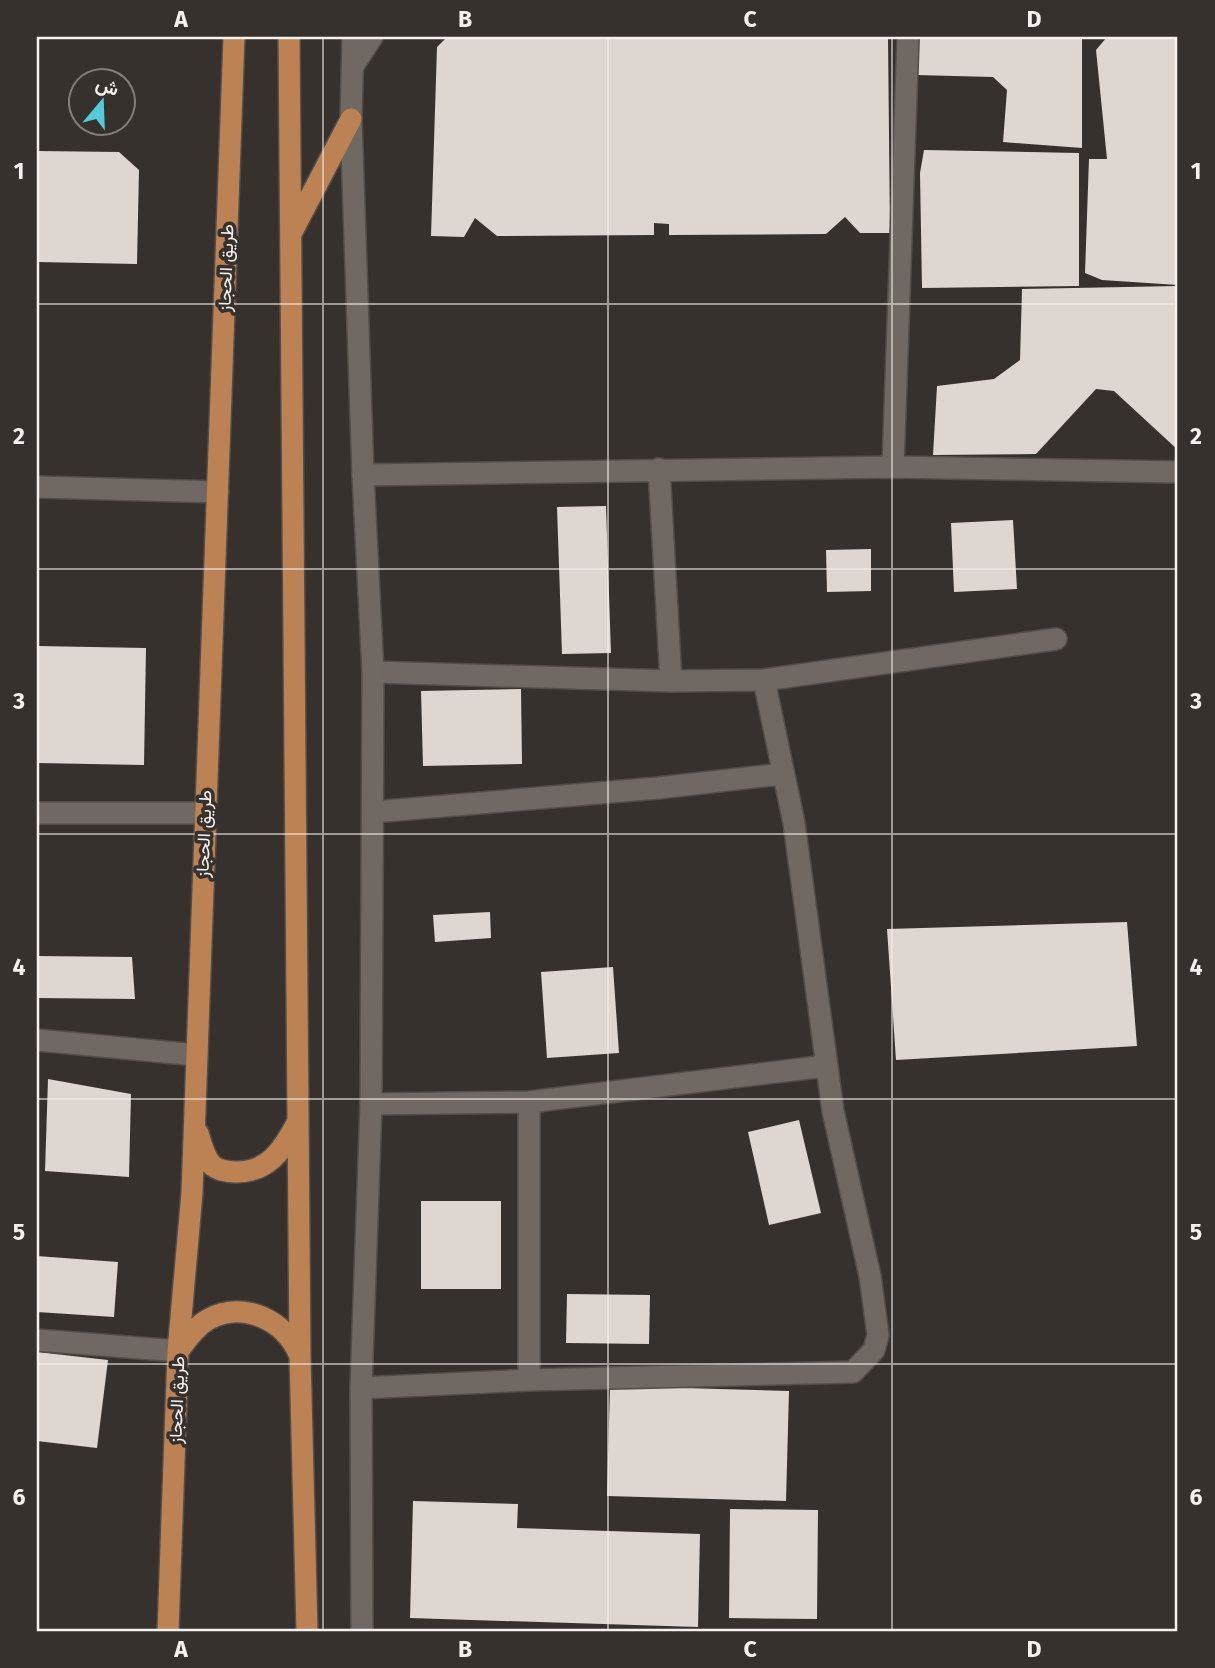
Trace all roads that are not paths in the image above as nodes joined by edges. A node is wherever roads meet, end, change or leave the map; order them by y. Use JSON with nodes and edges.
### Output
{"nodes":[{"id":1,"x":234,"y":37,"type":"edge"},
{"id":2,"x":289,"y":37,"type":"edge"},
{"id":3,"x":353,"y":37,"type":"edge"},
{"id":4,"x":372,"y":37,"type":"edge"},
{"id":5,"x":908,"y":37,"type":"edge"},
{"id":6,"x":352,"y":68,"type":"junction"},
{"id":7,"x":351,"y":119,"type":"junction"},
{"id":8,"x":292,"y":233,"type":"junction"},
{"id":9,"x":893,"y":467,"type":"junction"},
{"id":10,"x":659,"y":469,"type":"junction"},
{"id":11,"x":1178,"y":472,"type":"edge"},
{"id":12,"x":363,"y":475,"type":"junction"},
{"id":13,"x":37,"y":488,"type":"edge"},
{"id":14,"x":218,"y":492,"type":"junction"},
{"id":15,"x":1056,"y":639,"type":"dead end"},
{"id":16,"x":373,"y":673,"type":"junction"},
{"id":17,"x":764,"y":680,"type":"junction"},
{"id":18,"x":671,"y":681,"type":"junction"},
{"id":19,"x":782,"y":774,"type":"junction"},
{"id":20,"x":373,"y":812,"type":"junction"},
{"id":21,"x":37,"y":813,"type":"edge"},
{"id":22,"x":205,"y":813,"type":"junction"},
{"id":23,"x":37,"y":1040,"type":"edge"},
{"id":24,"x":197,"y":1055,"type":"junction"},
{"id":25,"x":827,"y":1066,"type":"junction"},
{"id":26,"x":529,"y":1102,"type":"junction"},
{"id":27,"x":371,"y":1104,"type":"junction"},
{"id":28,"x":194,"y":1121,"type":"junction"},
{"id":29,"x":298,"y":1121,"type":"junction"},
{"id":30,"x":37,"y":1340,"type":"edge"},
{"id":31,"x":178,"y":1351,"type":"junction"},
{"id":32,"x":300,"y":1356,"type":"junction"},
{"id":33,"x":529,"y":1380,"type":"junction"},
{"id":34,"x":361,"y":1388,"type":"junction"},
{"id":35,"x":168,"y":1631,"type":"edge"},
{"id":36,"x":307,"y":1631,"type":"edge"},
{"id":37,"x":362,"y":1631,"type":"edge"}],
"edges":[{"from":1,"to":14,"type":"main road","name":"طريق الحجاز"},
{"from":2,"to":8,"type":"main road"},
{"from":3,"to":6,"type":"street"},
{"from":4,"to":6,"type":"street"},
{"from":5,"to":9,"type":"street"},
{"from":6,"to":7,"type":"street"},
{"from":7,"to":8,"type":"main road"},
{"from":7,"to":12,"type":"street"},
{"from":8,"to":29,"type":"main road"},
{"from":9,"to":10,"type":"street"},
{"from":9,"to":11,"type":"street"},
{"from":10,"to":12,"type":"street"},
{"from":10,"to":18,"type":"street"},
{"from":12,"to":16,"type":"street"},
{"from":13,"to":14,"type":"street"},
{"from":14,"to":22,"type":"main road","name":"طريق الحجاز"},
{"from":15,"to":17,"type":"street"},
{"from":16,"to":18,"type":"street"},
{"from":16,"to":20,"type":"street"},
{"from":17,"to":18,"type":"street"},
{"from":17,"to":19,"type":"street"},
{"from":19,"to":20,"type":"street"},
{"from":19,"to":25,"type":"street"},
{"from":20,"to":27,"type":"street"},
{"from":21,"to":22,"type":"street"},
{"from":22,"to":24,"type":"main road","name":"طريق الحجاز"},
{"from":23,"to":24,"type":"street"},
{"from":24,"to":28,"type":"main road","name":"طريق الحجاز"},
{"from":25,"to":26,"type":"street"},
{"from":25,"to":33,"type":"street"},
{"from":26,"to":27,"type":"street"},
{"from":26,"to":33,"type":"street"},
{"from":27,"to":34,"type":"street"},
{"from":28,"to":29,"type":"main road"},
{"from":28,"to":31,"type":"main road","name":"طريق الحجاز"},
{"from":29,"to":32,"type":"main road"},
{"from":30,"to":31,"type":"street"},
{"from":31,"to":32,"type":"main road"},
{"from":31,"to":35,"type":"main road","name":"طريق الحجاز"},
{"from":32,"to":36,"type":"main road"},
{"from":33,"to":34,"type":"street"},
{"from":34,"to":37,"type":"street"}]}
